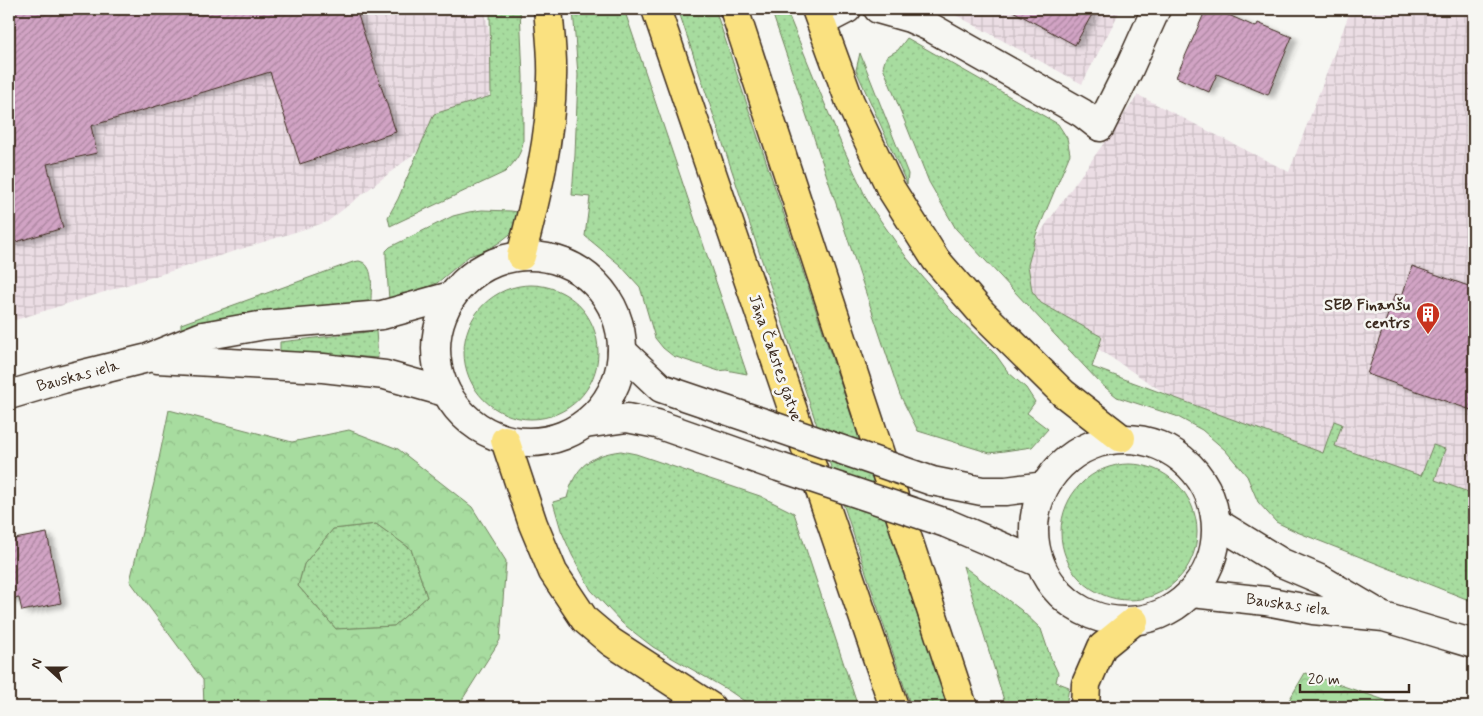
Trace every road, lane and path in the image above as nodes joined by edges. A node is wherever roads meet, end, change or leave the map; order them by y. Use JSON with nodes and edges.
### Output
{"nodes":[{"id":1,"x":548,"y":9,"type":"edge"},
{"id":2,"x":656,"y":9,"type":"edge"},
{"id":3,"x":734,"y":9,"type":"edge"},
{"id":4,"x":847,"y":9,"type":"edge"},
{"id":5,"x":878,"y":9,"type":"edge"},
{"id":6,"x":1156,"y":9,"type":"edge"},
{"id":7,"x":819,"y":15,"type":"edge"},
{"id":8,"x":521,"y":256,"type":"junction"},
{"id":9,"x":451,"y":296,"type":"junction"},
{"id":10,"x":622,"y":352,"type":"junction"},
{"id":11,"x":148,"y":358,"type":"junction"},
{"id":12,"x":445,"y":392,"type":"junction"},
{"id":13,"x":9,"y":395,"type":"edge"},
{"id":14,"x":585,"y":424,"type":"junction"},
{"id":15,"x":1121,"y":438,"type":"junction"},
{"id":16,"x":505,"y":440,"type":"junction"},
{"id":17,"x":1045,"y":486,"type":"junction"},
{"id":18,"x":1217,"y":523,"type":"junction"},
{"id":19,"x":1040,"y":563,"type":"junction"},
{"id":20,"x":1192,"y":593,"type":"junction"},
{"id":21,"x":1384,"y":617,"type":"junction"},
{"id":22,"x":1134,"y":621,"type":"junction"},
{"id":23,"x":1474,"y":644,"type":"edge"},
{"id":24,"x":710,"y":707,"type":"edge"},
{"id":25,"x":894,"y":707,"type":"edge"},
{"id":26,"x":963,"y":707,"type":"edge"},
{"id":27,"x":1085,"y":707,"type":"edge"}],
"edges":[{"from":1,"to":8,"type":"highway"},
{"from":2,"to":25,"type":"highway","name":"Jāņa Čakstes gatve"},
{"from":3,"to":26,"type":"highway"},
{"from":4,"to":7,"type":"main road"},
{"from":5,"to":6,"type":"main road"},
{"from":7,"to":15,"type":"highway"},
{"from":8,"to":9,"type":"main road"},
{"from":8,"to":10,"type":"main road"},
{"from":9,"to":11,"type":"main road"},
{"from":9,"to":12,"type":"main road"},
{"from":10,"to":14,"type":"main road"},
{"from":10,"to":17,"type":"main road","bridge":true},
{"from":11,"to":12,"type":"main road"},
{"from":11,"to":13,"type":"main road","name":"Bauskas iela"},
{"from":12,"to":16,"type":"main road"},
{"from":14,"to":16,"type":"main road"},
{"from":14,"to":19,"type":"main road","bridge":true},
{"from":15,"to":17,"type":"main road"},
{"from":15,"to":18,"type":"main road"},
{"from":16,"to":24,"type":"highway"},
{"from":17,"to":19,"type":"main road"},
{"from":18,"to":20,"type":"main road"},
{"from":18,"to":21,"type":"main road","name":"Bauskas iela"},
{"from":19,"to":22,"type":"main road"},
{"from":20,"to":21,"type":"main road","name":"Bauskas iela"},
{"from":20,"to":22,"type":"main road"},
{"from":21,"to":23,"type":"main road","name":"Bauskas iela"},
{"from":22,"to":27,"type":"highway"}]}
